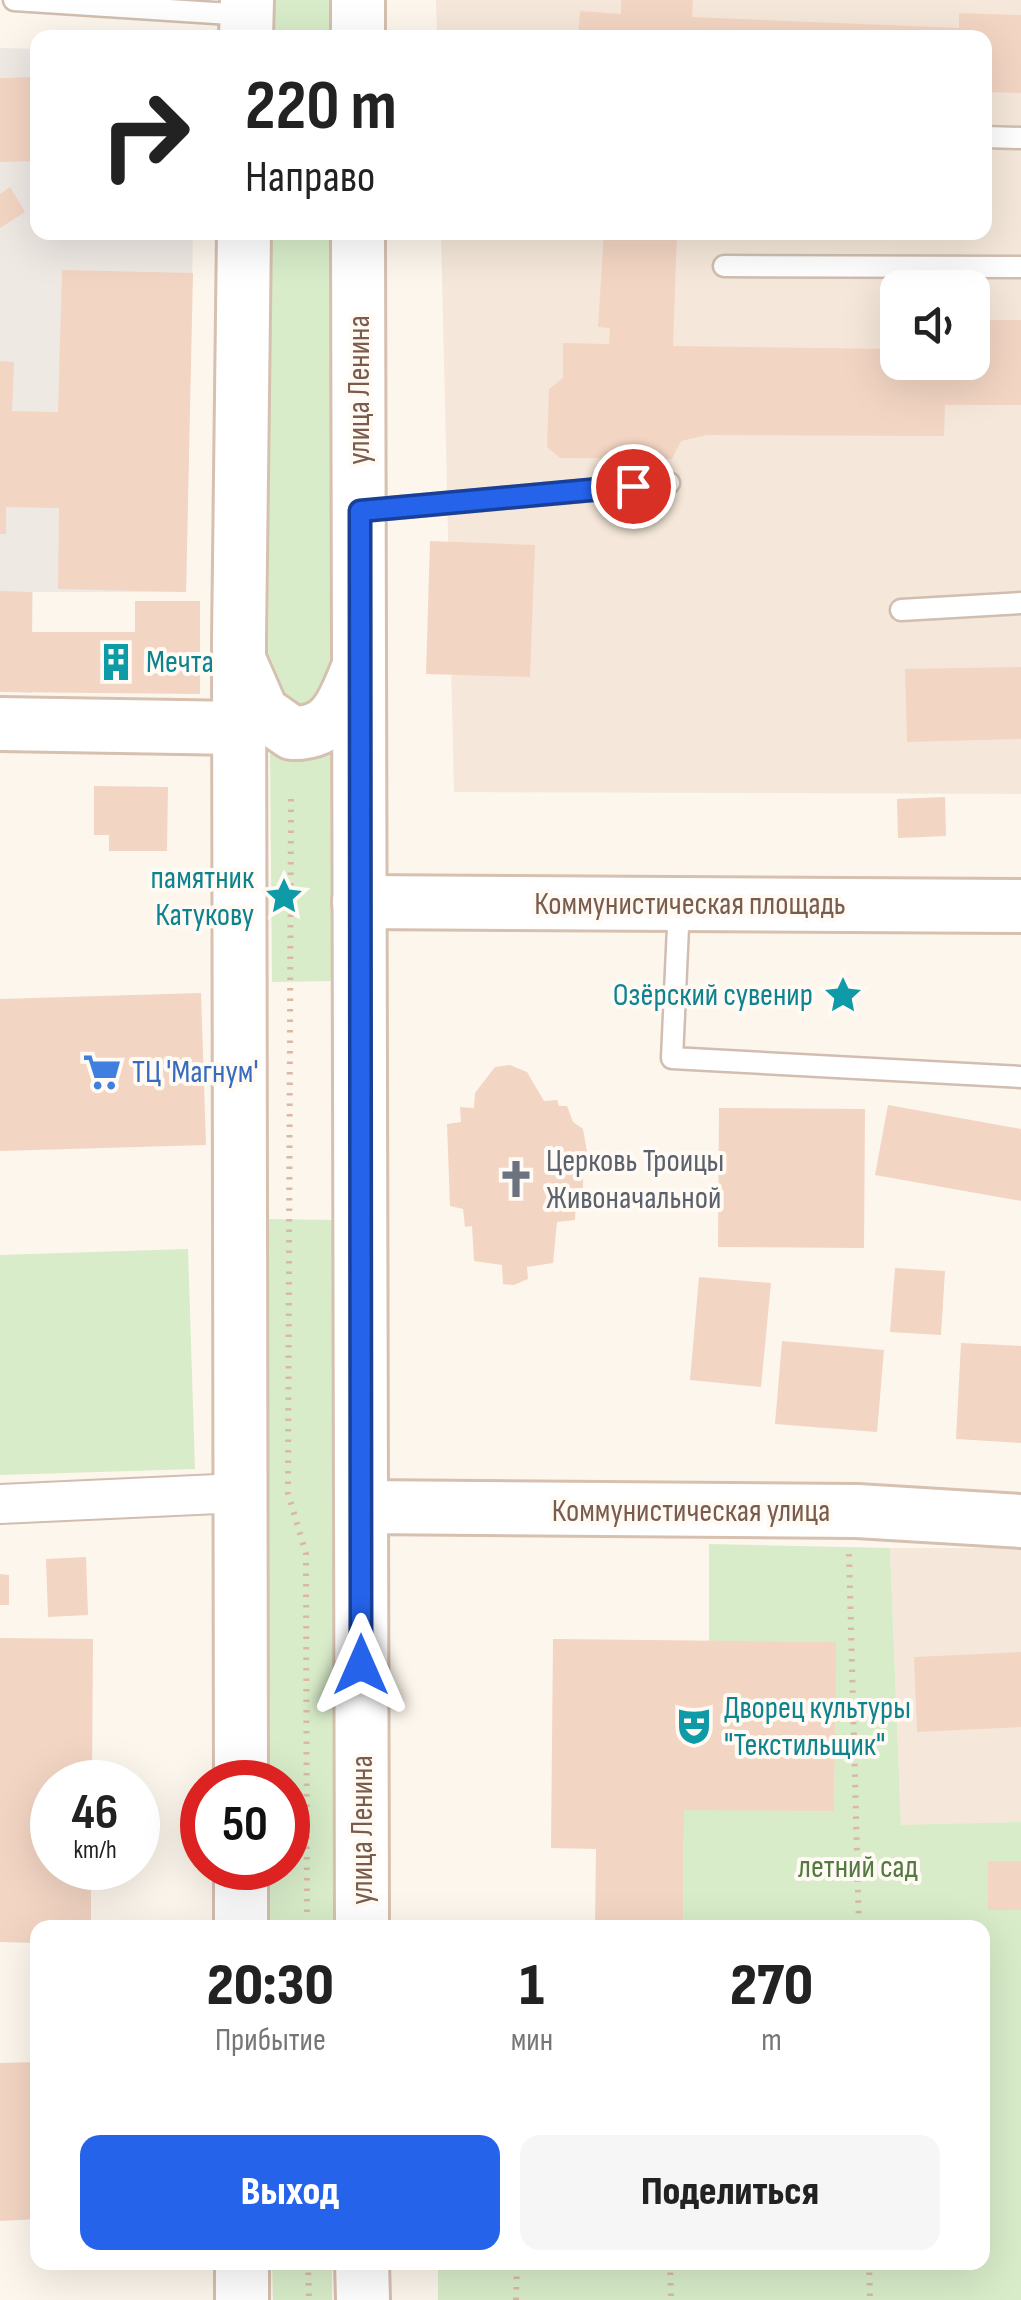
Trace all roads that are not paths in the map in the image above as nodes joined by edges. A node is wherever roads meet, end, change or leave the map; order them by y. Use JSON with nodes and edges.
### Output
{"nodes":[{"id":1,"x":14,"y":0,"type":"edge"},
{"id":2,"x":358,"y":0,"type":"edge"},
{"id":3,"x":246,"y":18,"type":"edge"},
{"id":4,"x":358,"y":30,"type":"edge"},
{"id":5,"x":992,"y":137,"type":"edge"},
{"id":6,"x":1021,"y":138,"type":"edge"},
{"id":7,"x":244,"y":240,"type":"edge"},
{"id":8,"x":358,"y":240,"type":"edge"},
{"id":9,"x":724,"y":266,"type":"dead end"},
{"id":10,"x":1021,"y":267,"type":"edge"},
{"id":11,"x":669,"y":483,"type":"dead end"},
{"id":12,"x":360,"y":511,"type":"junction"},
{"id":13,"x":1021,"y":604,"type":"edge"},
{"id":14,"x":900,"y":610,"type":"dead end"},
{"id":15,"x":240,"y":662,"type":"junction"},
{"id":16,"x":359,"y":667,"type":"junction"},
{"id":17,"x":0,"y":724,"type":"edge"},
{"id":18,"x":240,"y":728,"type":"junction"},
{"id":19,"x":360,"y":902,"type":"junction"},
{"id":20,"x":679,"y":903,"type":"junction"},
{"id":21,"x":1021,"y":906,"type":"edge"},
{"id":22,"x":1021,"y":1078,"type":"edge"},
{"id":23,"x":240,"y":1492,"type":"junction"},
{"id":24,"x":0,"y":1504,"type":"edge"},
{"id":25,"x":361,"y":1507,"type":"junction"},
{"id":26,"x":1021,"y":1520,"type":"edge"},
{"id":27,"x":241,"y":1760,"type":"edge"},
{"id":28,"x":241,"y":1890,"type":"edge"},
{"id":29,"x":241,"y":1920,"type":"edge"},
{"id":30,"x":362,"y":1920,"type":"edge"},
{"id":31,"x":242,"y":2270,"type":"edge"},
{"id":32,"x":362,"y":2270,"type":"edge"},
{"id":33,"x":242,"y":2300,"type":"edge"},
{"id":34,"x":362,"y":2300,"type":"edge"}],
"edges":[{"from":1,"to":3,"type":"lane"},
{"from":2,"to":4,"type":"main road"},
{"from":5,"to":6,"type":"lane"},
{"from":7,"to":15,"type":"main road"},
{"from":8,"to":12,"type":"main road","name":"улица Ленина"},
{"from":9,"to":10,"type":"lane"},
{"from":11,"to":12,"type":"lane"},
{"from":12,"to":16,"type":"main road","name":"улица Ленина"},
{"from":13,"to":14,"type":"lane"},
{"from":15,"to":16,"type":"main road"},
{"from":15,"to":18,"type":"main road"},
{"from":16,"to":19,"type":"main road","name":"улица Ленина"},
{"from":17,"to":18,"type":"main road"},
{"from":18,"to":23,"type":"main road"},
{"from":19,"to":20,"type":"main road","name":"Коммунистическая площадь"},
{"from":19,"to":25,"type":"main road","name":"улица Ленина"},
{"from":20,"to":21,"type":"main road","name":"Коммунистическая площадь"},
{"from":20,"to":22,"type":"lane"},
{"from":23,"to":24,"type":"street"},
{"from":23,"to":27,"type":"main road"},
{"from":25,"to":26,"type":"main road","name":"Коммунистическая улица"},
{"from":25,"to":30,"type":"main road","name":"улица Ленина"},
{"from":28,"to":29,"type":"main road"},
{"from":31,"to":33,"type":"main road"},
{"from":32,"to":34,"type":"main road"}]}
